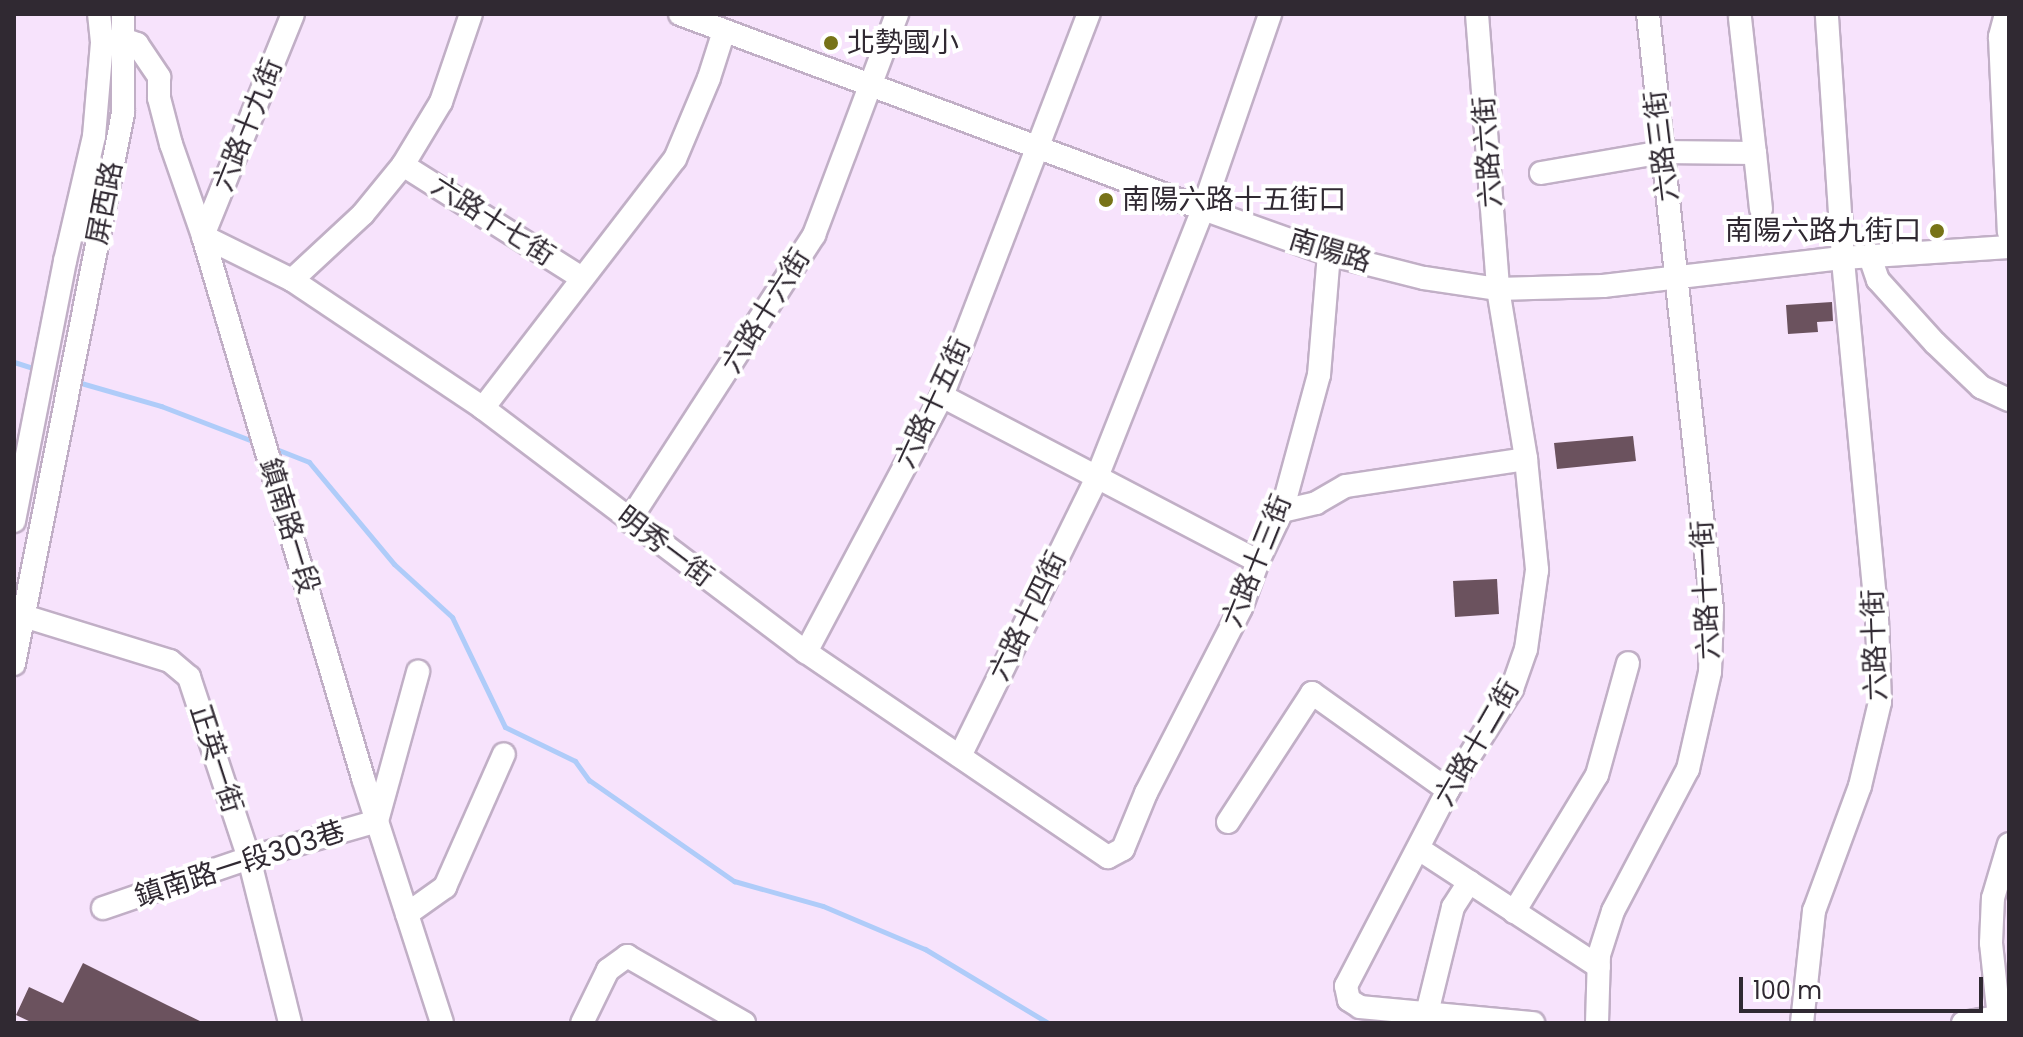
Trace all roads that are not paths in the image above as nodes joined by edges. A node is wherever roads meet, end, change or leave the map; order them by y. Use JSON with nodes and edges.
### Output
{"nodes":[{"id":1,"x":99,"y":14,"type":"edge"},
{"id":2,"x":123,"y":14,"type":"edge"},
{"id":3,"x":293,"y":14,"type":"edge"},
{"id":4,"x":471,"y":14,"type":"edge"},
{"id":5,"x":680,"y":14,"type":"edge"},
{"id":6,"x":897,"y":14,"type":"edge"},
{"id":7,"x":1089,"y":14,"type":"edge"},
{"id":8,"x":1270,"y":14,"type":"edge"},
{"id":9,"x":1477,"y":14,"type":"edge"},
{"id":10,"x":1648,"y":14,"type":"edge"},
{"id":11,"x":1827,"y":14,"type":"edge"},
{"id":12,"x":2006,"y":14,"type":"edge"},
{"id":13,"x":1740,"y":18,"type":"dead end"},
{"id":14,"x":724,"y":31,"type":"junction"},
{"id":15,"x":126,"y":40,"type":"junction"},
{"id":16,"x":102,"y":42,"type":"junction"},
{"id":17,"x":871,"y":84,"type":"junction"},
{"id":18,"x":2006,"y":113,"type":"edge"},
{"id":19,"x":1037,"y":145,"type":"junction"},
{"id":20,"x":1662,"y":152,"type":"junction"},
{"id":21,"x":1755,"y":153,"type":"junction"},
{"id":22,"x":403,"y":165,"type":"junction"},
{"id":23,"x":1541,"y":173,"type":"dead end"},
{"id":24,"x":1203,"y":209,"type":"junction"},
{"id":25,"x":1761,"y":209,"type":"dead end"},
{"id":26,"x":2009,"y":232,"type":"edge"},
{"id":27,"x":203,"y":236,"type":"junction"},
{"id":28,"x":2009,"y":247,"type":"edge"},
{"id":29,"x":1329,"y":254,"type":"junction"},
{"id":30,"x":1870,"y":257,"type":"junction"},
{"id":31,"x":1843,"y":258,"type":"junction"},
{"id":32,"x":582,"y":278,"type":"junction"},
{"id":33,"x":1679,"y":278,"type":"junction"},
{"id":34,"x":292,"y":280,"type":"junction"},
{"id":35,"x":1498,"y":289,"type":"junction"},
{"id":36,"x":942,"y":396,"type":"junction"},
{"id":37,"x":2009,"y":400,"type":"edge"},
{"id":38,"x":483,"y":408,"type":"junction"},
{"id":39,"x":1526,"y":459,"type":"junction"},
{"id":40,"x":1097,"y":477,"type":"junction"},
{"id":41,"x":1282,"y":511,"type":"junction"},
{"id":42,"x":15,"y":512,"type":"edge"},
{"id":43,"x":629,"y":521,"type":"junction"},
{"id":44,"x":1258,"y":561,"type":"junction"},
{"id":45,"x":18,"y":614,"type":"edge"},
{"id":46,"x":806,"y":652,"type":"junction"},
{"id":47,"x":1628,"y":663,"type":"dead end"},
{"id":48,"x":14,"y":664,"type":"edge"},
{"id":49,"x":418,"y":672,"type":"dead end"},
{"id":50,"x":504,"y":754,"type":"dead end"},
{"id":51,"x":960,"y":756,"type":"junction"},
{"id":52,"x":1448,"y":790,"type":"junction"},
{"id":53,"x":377,"y":821,"type":"junction"},
{"id":54,"x":1228,"y":822,"type":"dead end"},
{"id":55,"x":2009,"y":844,"type":"edge"},
{"id":56,"x":1123,"y":849,"type":"joint"},
{"id":57,"x":1419,"y":849,"type":"junction"},
{"id":58,"x":249,"y":858,"type":"junction"},
{"id":59,"x":1469,"y":882,"type":"junction"},
{"id":60,"x":103,"y":908,"type":"dead end"},
{"id":61,"x":1514,"y":912,"type":"junction"},
{"id":62,"x":407,"y":914,"type":"junction"},
{"id":63,"x":1599,"y":967,"type":"junction"},
{"id":64,"x":1427,"y":1013,"type":"junction"},
{"id":65,"x":2004,"y":1017,"type":"edge"},
{"id":66,"x":290,"y":1023,"type":"edge"},
{"id":67,"x":442,"y":1023,"type":"edge"},
{"id":68,"x":582,"y":1023,"type":"edge"},
{"id":69,"x":744,"y":1023,"type":"edge"},
{"id":70,"x":1533,"y":1023,"type":"edge"},
{"id":71,"x":1597,"y":1023,"type":"edge"},
{"id":72,"x":1802,"y":1023,"type":"edge"},
{"id":73,"x":1963,"y":1023,"type":"edge"}],
"edges":[{"from":1,"to":16,"type":"street"},
{"from":2,"to":15,"type":"street"},
{"from":3,"to":27,"type":"street","name":"六路十九街"},
{"from":4,"to":22,"type":"street"},
{"from":5,"to":14,"type":"street","name":"南陽路"},
{"from":6,"to":17,"type":"street","name":"六路十六街"},
{"from":7,"to":19,"type":"street","name":"六路十五街"},
{"from":8,"to":24,"type":"street"},
{"from":9,"to":35,"type":"street","name":"六路六街"},
{"from":10,"to":20,"type":"street","name":"六路三街"},
{"from":11,"to":31,"type":"street"},
{"from":12,"to":18,"type":"street"},
{"from":13,"to":21,"type":"street"},
{"from":14,"to":17,"type":"street","name":"南陽路"},
{"from":14,"to":32,"type":"street","name":"六路十七街"},
{"from":15,"to":16,"type":"street"},
{"from":15,"to":27,"type":"street","name":"鎮南路一段"},
{"from":15,"to":45,"type":"street","name":"屏西路"},
{"from":16,"to":42,"type":"street","name":"屏西路"},
{"from":17,"to":19,"type":"street","name":"南陽路"},
{"from":17,"to":43,"type":"street","name":"六路十六街"},
{"from":18,"to":26,"type":"street"},
{"from":19,"to":24,"type":"street","name":"南陽路"},
{"from":19,"to":36,"type":"street","name":"六路十五街"},
{"from":20,"to":21,"type":"street"},
{"from":20,"to":23,"type":"street"},
{"from":20,"to":33,"type":"street","name":"六路三街"},
{"from":21,"to":25,"type":"street"},
{"from":22,"to":32,"type":"street","name":"六路十七街"},
{"from":22,"to":34,"type":"street"},
{"from":24,"to":29,"type":"street","name":"南陽路"},
{"from":24,"to":40,"type":"street","name":"六路十四街"},
{"from":27,"to":34,"type":"street","name":"明秀一街"},
{"from":27,"to":53,"type":"street","name":"鎮南路一段"},
{"from":28,"to":30,"type":"street","name":"南陽路"},
{"from":29,"to":35,"type":"street","name":"南陽路"},
{"from":29,"to":41,"type":"street","name":"六路十三街"},
{"from":30,"to":31,"type":"street","name":"南陽路"},
{"from":30,"to":37,"type":"street"},
{"from":31,"to":33,"type":"street","name":"南陽路"},
{"from":31,"to":72,"type":"street","name":"六路十街"},
{"from":32,"to":38,"type":"street","name":"六路十七街"},
{"from":33,"to":35,"type":"street","name":"南陽路"},
{"from":33,"to":63,"type":"street","name":"六路十一街"},
{"from":34,"to":38,"type":"street","name":"明秀一街"},
{"from":35,"to":39,"type":"street","name":"六路十二街"},
{"from":36,"to":40,"type":"street"},
{"from":36,"to":46,"type":"street","name":"六路十五街"},
{"from":38,"to":43,"type":"street","name":"明秀一街"},
{"from":39,"to":41,"type":"street"},
{"from":39,"to":52,"type":"street","name":"六路十二街"},
{"from":40,"to":44,"type":"street"},
{"from":40,"to":51,"type":"street","name":"六路十四街"},
{"from":41,"to":44,"type":"street","name":"六路十三街"},
{"from":43,"to":46,"type":"street","name":"明秀一街"},
{"from":44,"to":56,"type":"street","name":"六路十三街"},
{"from":45,"to":48,"type":"street"},
{"from":45,"to":58,"type":"street","name":"正英一街"},
{"from":46,"to":51,"type":"street","name":"明秀一街"},
{"from":47,"to":61,"type":"street"},
{"from":49,"to":53,"type":"street"},
{"from":50,"to":62,"type":"street"},
{"from":51,"to":56,"type":"street","name":"明秀一街"},
{"from":52,"to":54,"type":"street"},
{"from":52,"to":57,"type":"street","name":"六路十二街"},
{"from":53,"to":58,"type":"street","name":"鎮南路一段303巷"},
{"from":53,"to":62,"type":"street","name":"鎮南路一段"},
{"from":55,"to":65,"type":"street"},
{"from":57,"to":59,"type":"street"},
{"from":57,"to":64,"type":"street","name":"六路十二街"},
{"from":58,"to":60,"type":"street","name":"鎮南路一段303巷"},
{"from":58,"to":66,"type":"street","name":"正英一街"},
{"from":59,"to":61,"type":"street"},
{"from":59,"to":64,"type":"street"},
{"from":61,"to":63,"type":"street"},
{"from":62,"to":67,"type":"street","name":"鎮南路一段"},
{"from":63,"to":71,"type":"street","name":"六路十一街"},
{"from":64,"to":70,"type":"street"},
{"from":65,"to":73,"type":"street"},
{"from":68,"to":69,"type":"street"}]}
